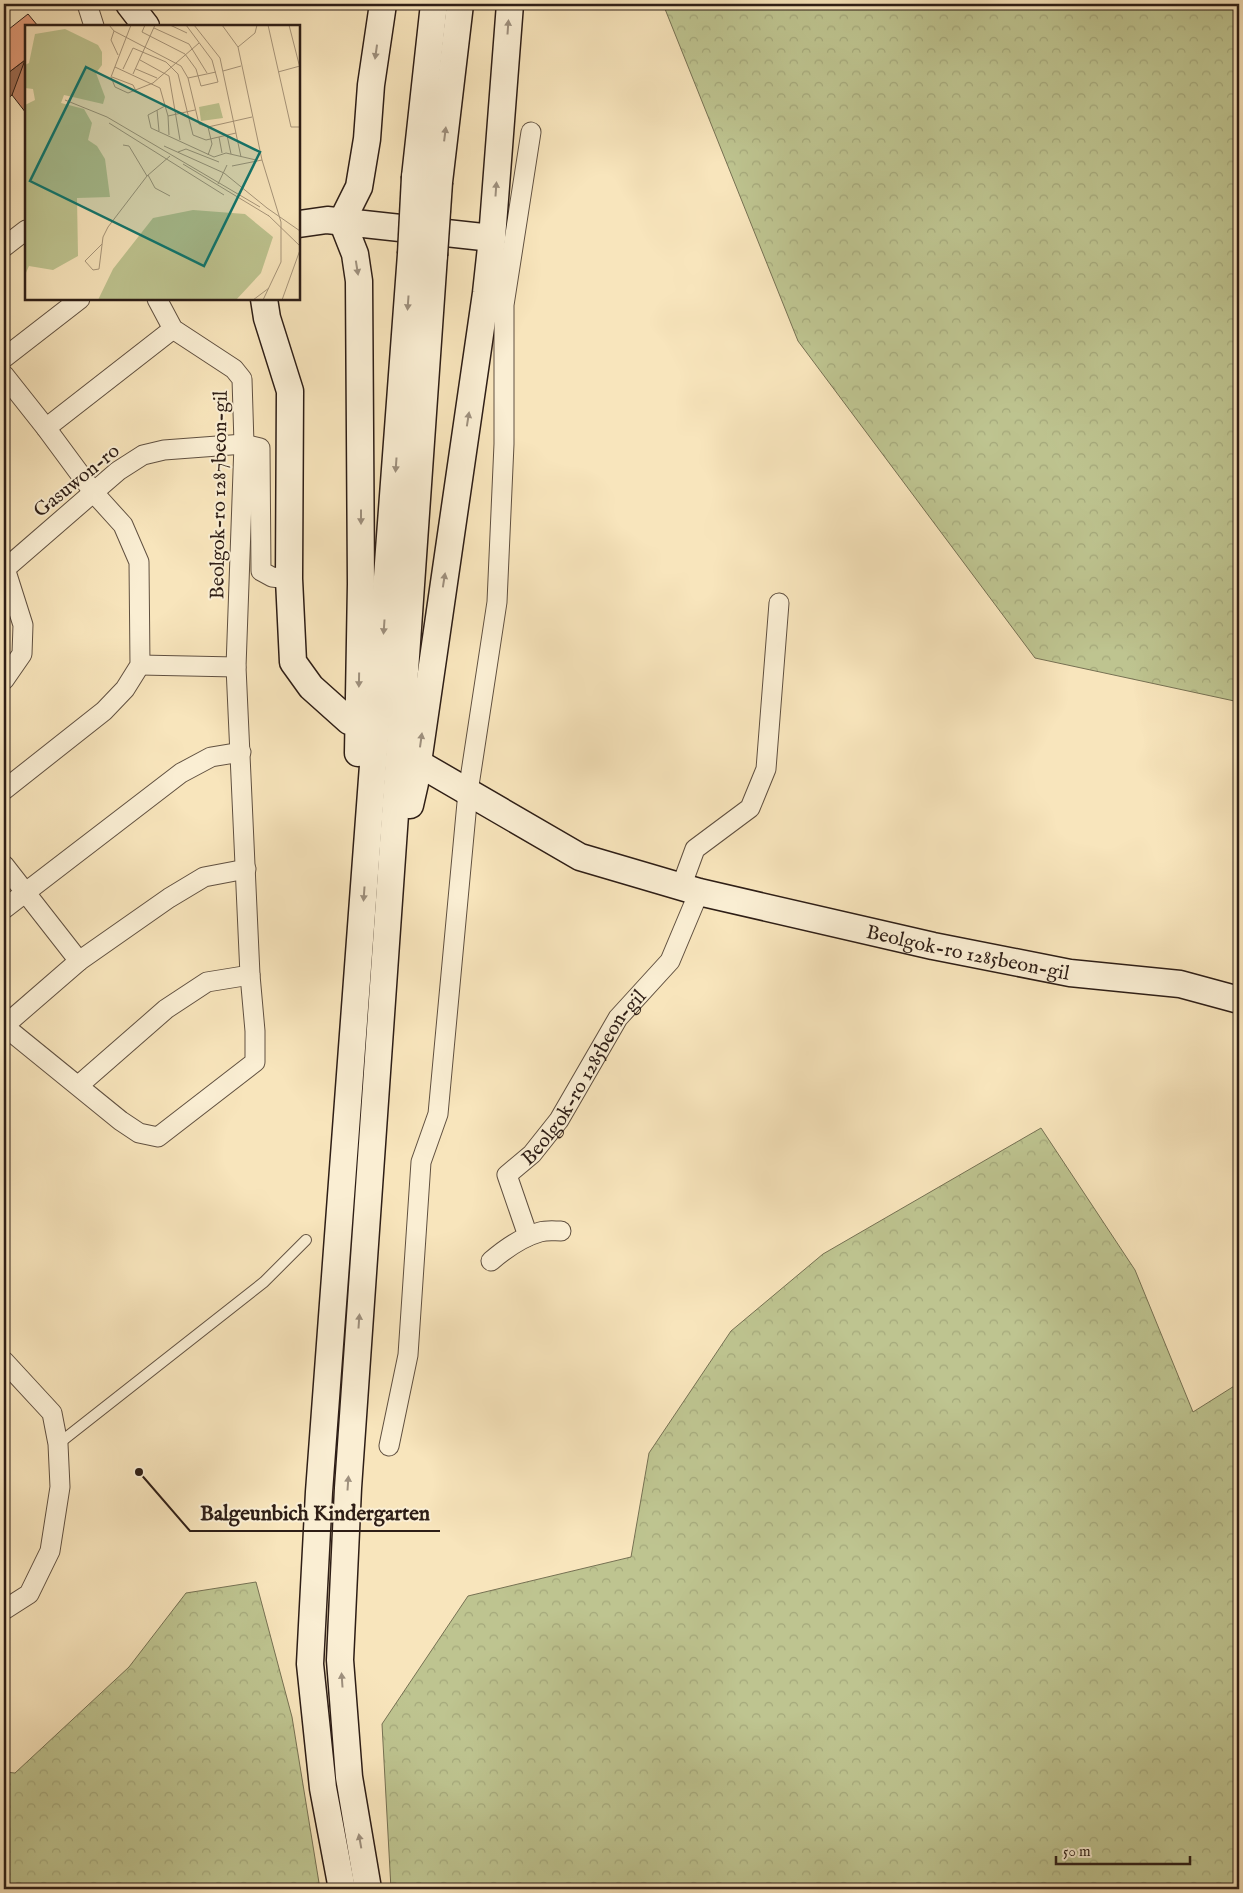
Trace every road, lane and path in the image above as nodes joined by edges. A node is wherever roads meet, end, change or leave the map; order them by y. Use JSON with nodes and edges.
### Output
{"nodes":[{"id":1,"x":87,"y":4,"type":"edge"},
{"id":2,"x":129,"y":4,"type":"edge"},
{"id":3,"x":383,"y":4,"type":"edge"},
{"id":4,"x":434,"y":4,"type":"edge"},
{"id":5,"x":460,"y":4,"type":"edge"},
{"id":6,"x":510,"y":4,"type":"edge"},
{"id":7,"x":94,"y":25,"type":"edge"},
{"id":8,"x":145,"y":25,"type":"edge"},
{"id":9,"x":530,"y":132,"type":"dead end"},
{"id":10,"x":427,"y":180,"type":"junction"},
{"id":11,"x":300,"y":208,"type":"edge"},
{"id":12,"x":335,"y":221,"type":"junction"},
{"id":13,"x":300,"y":224,"type":"edge"},
{"id":14,"x":25,"y":231,"type":"edge"},
{"id":15,"x":492,"y":238,"type":"junction"},
{"id":16,"x":4,"y":247,"type":"edge"},
{"id":17,"x":423,"y":255,"type":"junction"},
{"id":18,"x":79,"y":300,"type":"edge"},
{"id":19,"x":158,"y":300,"type":"edge"},
{"id":20,"x":261,"y":305,"type":"edge"},
{"id":21,"x":173,"y":329,"type":"junction"},
{"id":22,"x":4,"y":358,"type":"edge"},
{"id":23,"x":4,"y":374,"type":"edge"},
{"id":24,"x":46,"y":428,"type":"junction"},
{"id":25,"x":244,"y":444,"type":"junction"},
{"id":26,"x":94,"y":493,"type":"junction"},
{"id":27,"x":5,"y":567,"type":"edge"},
{"id":28,"x":289,"y":579,"type":"junction"},
{"id":29,"x":780,"y":603,"type":"dead end"},
{"id":30,"x":140,"y":665,"type":"junction"},
{"id":31,"x":236,"y":667,"type":"junction"},
{"id":32,"x":4,"y":680,"type":"edge"},
{"id":33,"x":349,"y":721,"type":"dead end"},
{"id":34,"x":241,"y":752,"type":"junction"},
{"id":35,"x":425,"y":768,"type":"dead end"},
{"id":36,"x":4,"y":790,"type":"edge"},
{"id":37,"x":468,"y":792,"type":"junction"},
{"id":38,"x":4,"y":865,"type":"edge"},
{"id":39,"x":366,"y":867,"type":"junction"},
{"id":40,"x":246,"y":869,"type":"junction"},
{"id":41,"x":690,"y":889,"type":"junction"},
{"id":42,"x":390,"y":891,"type":"junction"},
{"id":43,"x":25,"y":893,"type":"junction"},
{"id":44,"x":4,"y":909,"type":"edge"},
{"id":45,"x":79,"y":962,"type":"junction"},
{"id":46,"x":250,"y":975,"type":"junction"},
{"id":47,"x":1239,"y":1000,"type":"edge"},
{"id":48,"x":4,"y":1026,"type":"edge"},
{"id":49,"x":78,"y":1085,"type":"junction"},
{"id":50,"x":561,"y":1231,"type":"dead end"},
{"id":51,"x":528,"y":1236,"type":"junction"},
{"id":52,"x":306,"y":1240,"type":"dead end"},
{"id":53,"x":491,"y":1261,"type":"dead end"},
{"id":54,"x":4,"y":1361,"type":"edge"},
{"id":55,"x":58,"y":1444,"type":"junction"},
{"id":56,"x":389,"y":1446,"type":"dead end"},
{"id":57,"x":4,"y":1610,"type":"edge"},
{"id":58,"x":342,"y":1889,"type":"edge"},
{"id":59,"x":368,"y":1889,"type":"edge"}],
"edges":[{"from":1,"to":7,"type":"street"},
{"from":2,"to":8,"type":"main road"},
{"from":3,"to":12,"type":"main road","one_way":true},
{"from":4,"to":10,"type":"main road"},
{"from":10,"to":5,"type":"main road","one_way":true},
{"from":15,"to":6,"type":"main road","one_way":true},
{"from":9,"to":37,"type":"street"},
{"from":10,"to":17,"type":"main road","bridge":true},
{"from":11,"to":12,"type":"main road"},
{"from":12,"to":13,"type":"main road"},
{"from":12,"to":15,"type":"main road"},
{"from":12,"to":39,"type":"main road","one_way":true},
{"from":14,"to":16,"type":"street"},
{"from":42,"to":15,"type":"main road","one_way":true},
{"from":17,"to":39,"type":"main road","one_way":true},
{"from":17,"to":42,"type":"main road"},
{"from":18,"to":22,"type":"street"},
{"from":19,"to":21,"type":"street"},
{"from":20,"to":28,"type":"main road"},
{"from":21,"to":24,"type":"street"},
{"from":21,"to":25,"type":"street","name":"Beolgok-ro 1287beon-gil"},
{"from":23,"to":24,"type":"street"},
{"from":24,"to":26,"type":"street"},
{"from":25,"to":26,"type":"street","name":"Gasuwon-ro"},
{"from":25,"to":28,"type":"street"},
{"from":25,"to":31,"type":"street","name":"Beolgok-ro 1287beon-gil"},
{"from":26,"to":27,"type":"street","name":"Gasuwon-ro"},
{"from":26,"to":30,"type":"street"},
{"from":27,"to":32,"type":"street","name":"Gasuwon-ro"},
{"from":28,"to":33,"type":"main road"},
{"from":29,"to":41,"type":"street"},
{"from":30,"to":31,"type":"street"},
{"from":30,"to":36,"type":"street"},
{"from":31,"to":34,"type":"street","name":"Beolgok-ro 1287beon-gil"},
{"from":34,"to":40,"type":"street","name":"Beolgok-ro 1287beon-gil"},
{"from":34,"to":43,"type":"street"},
{"from":35,"to":37,"type":"main road","name":"Beolgok-ro 1285beon-gil"},
{"from":37,"to":41,"type":"main road","name":"Beolgok-ro 1285beon-gil"},
{"from":37,"to":56,"type":"street"},
{"from":38,"to":43,"type":"street"},
{"from":39,"to":58,"type":"main road","one_way":true},
{"from":40,"to":45,"type":"street"},
{"from":40,"to":46,"type":"street","name":"Beolgok-ro 1287beon-gil"},
{"from":41,"to":47,"type":"main road","name":"Beolgok-ro 1285beon-gil"},
{"from":41,"to":51,"type":"street","name":"Beolgok-ro 1285beon-gil"},
{"from":59,"to":42,"type":"main road","one_way":true},
{"from":43,"to":44,"type":"street"},
{"from":43,"to":45,"type":"street"},
{"from":45,"to":48,"type":"street"},
{"from":46,"to":49,"type":"street"},
{"from":46,"to":49,"type":"street","name":"Beolgok-ro 1287beon-gil"},
{"from":48,"to":49,"type":"street","name":"Beolgok-ro 1287beon-gil"},
{"from":50,"to":51,"type":"street"},
{"from":51,"to":53,"type":"street"},
{"from":52,"to":55,"type":"lane"},
{"from":54,"to":55,"type":"street"},
{"from":55,"to":57,"type":"street"}]}
